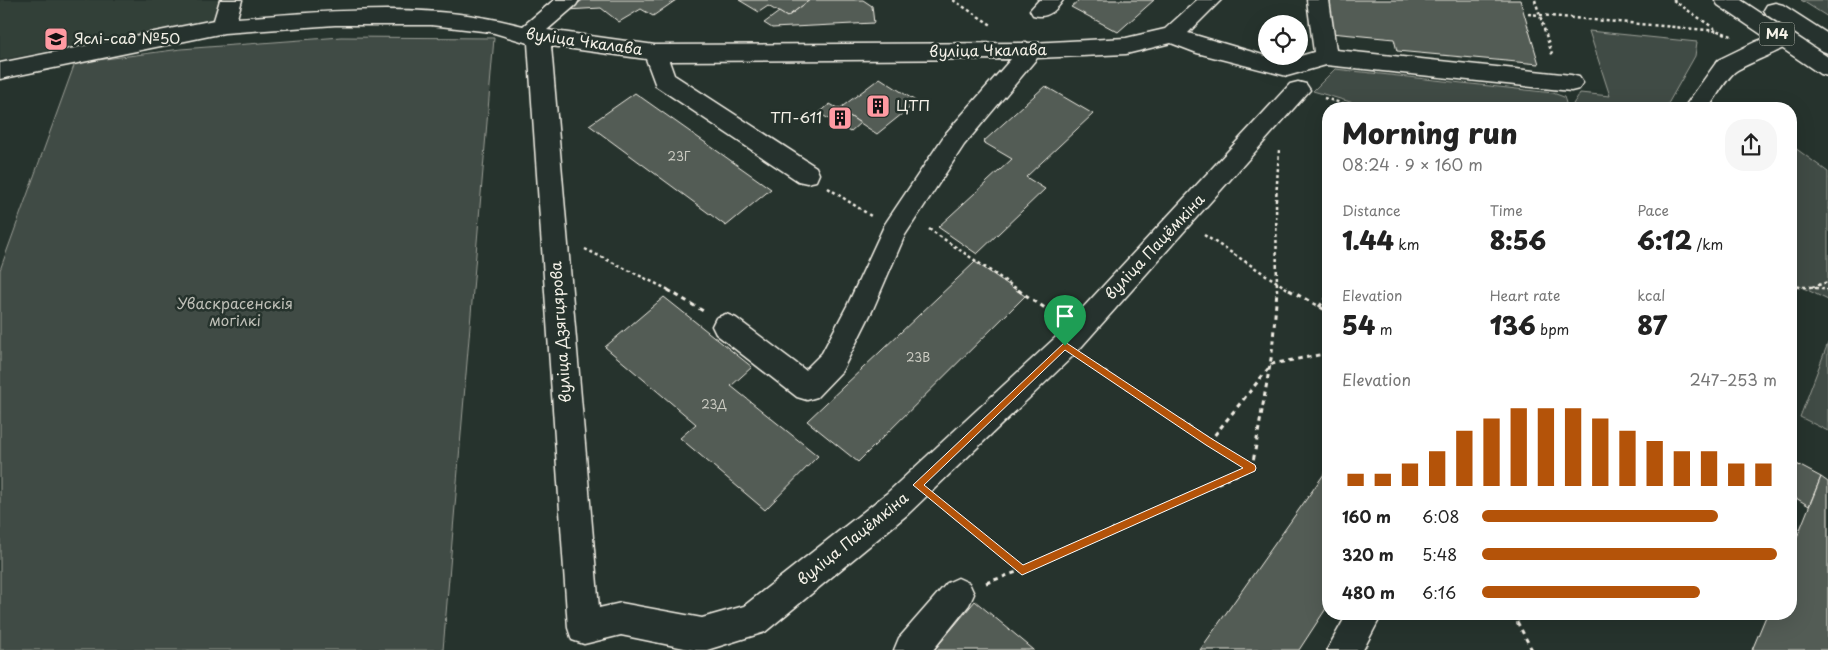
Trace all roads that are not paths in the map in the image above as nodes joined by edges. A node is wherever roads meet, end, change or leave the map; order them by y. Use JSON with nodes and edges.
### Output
{"nodes":[{"id":1,"x":231,"y":0,"type":"edge"},
{"id":2,"x":568,"y":0,"type":"edge"},
{"id":3,"x":1210,"y":0,"type":"edge"},
{"id":4,"x":1318,"y":0,"type":"edge"},
{"id":5,"x":1726,"y":0,"type":"edge"},
{"id":6,"x":1759,"y":0,"type":"edge"},
{"id":7,"x":224,"y":26,"type":"junction"},
{"id":8,"x":1172,"y":35,"type":"junction"},
{"id":9,"x":533,"y":36,"type":"junction"},
{"id":10,"x":1784,"y":39,"type":"junction"},
{"id":11,"x":1828,"y":45,"type":"edge"},
{"id":12,"x":1031,"y":51,"type":"junction"},
{"id":13,"x":654,"y":52,"type":"junction"},
{"id":14,"x":1326,"y":57,"type":"junction"},
{"id":15,"x":1828,"y":68,"type":"edge"},
{"id":16,"x":0,"y":70,"type":"edge"},
{"id":17,"x":1571,"y":83,"type":"dead end"},
{"id":18,"x":1292,"y":98,"type":"road end"},
{"id":19,"x":1700,"y":102,"type":"edge"},
{"id":20,"x":806,"y":174,"type":"road end"},
{"id":21,"x":726,"y":326,"type":"road end"},
{"id":22,"x":958,"y":594,"type":"road end"},
{"id":23,"x":1362,"y":620,"type":"edge"},
{"id":24,"x":584,"y":628,"type":"joint"},
{"id":25,"x":911,"y":650,"type":"edge"},
{"id":26,"x":1344,"y":650,"type":"edge"}],
"edges":[{"from":1,"to":7,"type":"street"},
{"from":2,"to":9,"type":"street"},
{"from":3,"to":8,"type":"street"},
{"from":4,"to":14,"type":"street"},
{"from":5,"to":10,"type":"street","number":"М4"},
{"from":6,"to":11,"type":"street","number":"М4"},
{"from":7,"to":9,"type":"street","name":"вуліца Чкалава"},
{"from":7,"to":16,"type":"street","name":"вуліца Чкалава"},
{"from":8,"to":12,"type":"street","name":"вуліца Чкалава"},
{"from":8,"to":14,"type":"street"},
{"from":9,"to":13,"type":"street","name":"вуліца Чкалава"},
{"from":9,"to":24,"type":"street","name":"вуліца Дзягцярова"},
{"from":10,"to":15,"type":"street","number":"М4"},
{"from":10,"to":19,"type":"street"},
{"from":12,"to":13,"type":"street","name":"вуліца Чкалава"},
{"from":12,"to":21,"type":"street"},
{"from":13,"to":20,"type":"street"},
{"from":14,"to":17,"type":"street"},
{"from":18,"to":24,"type":"street","name":"вуліца Пацёмкіна"},
{"from":22,"to":25,"type":"street"},
{"from":23,"to":26,"type":"street"}]}
